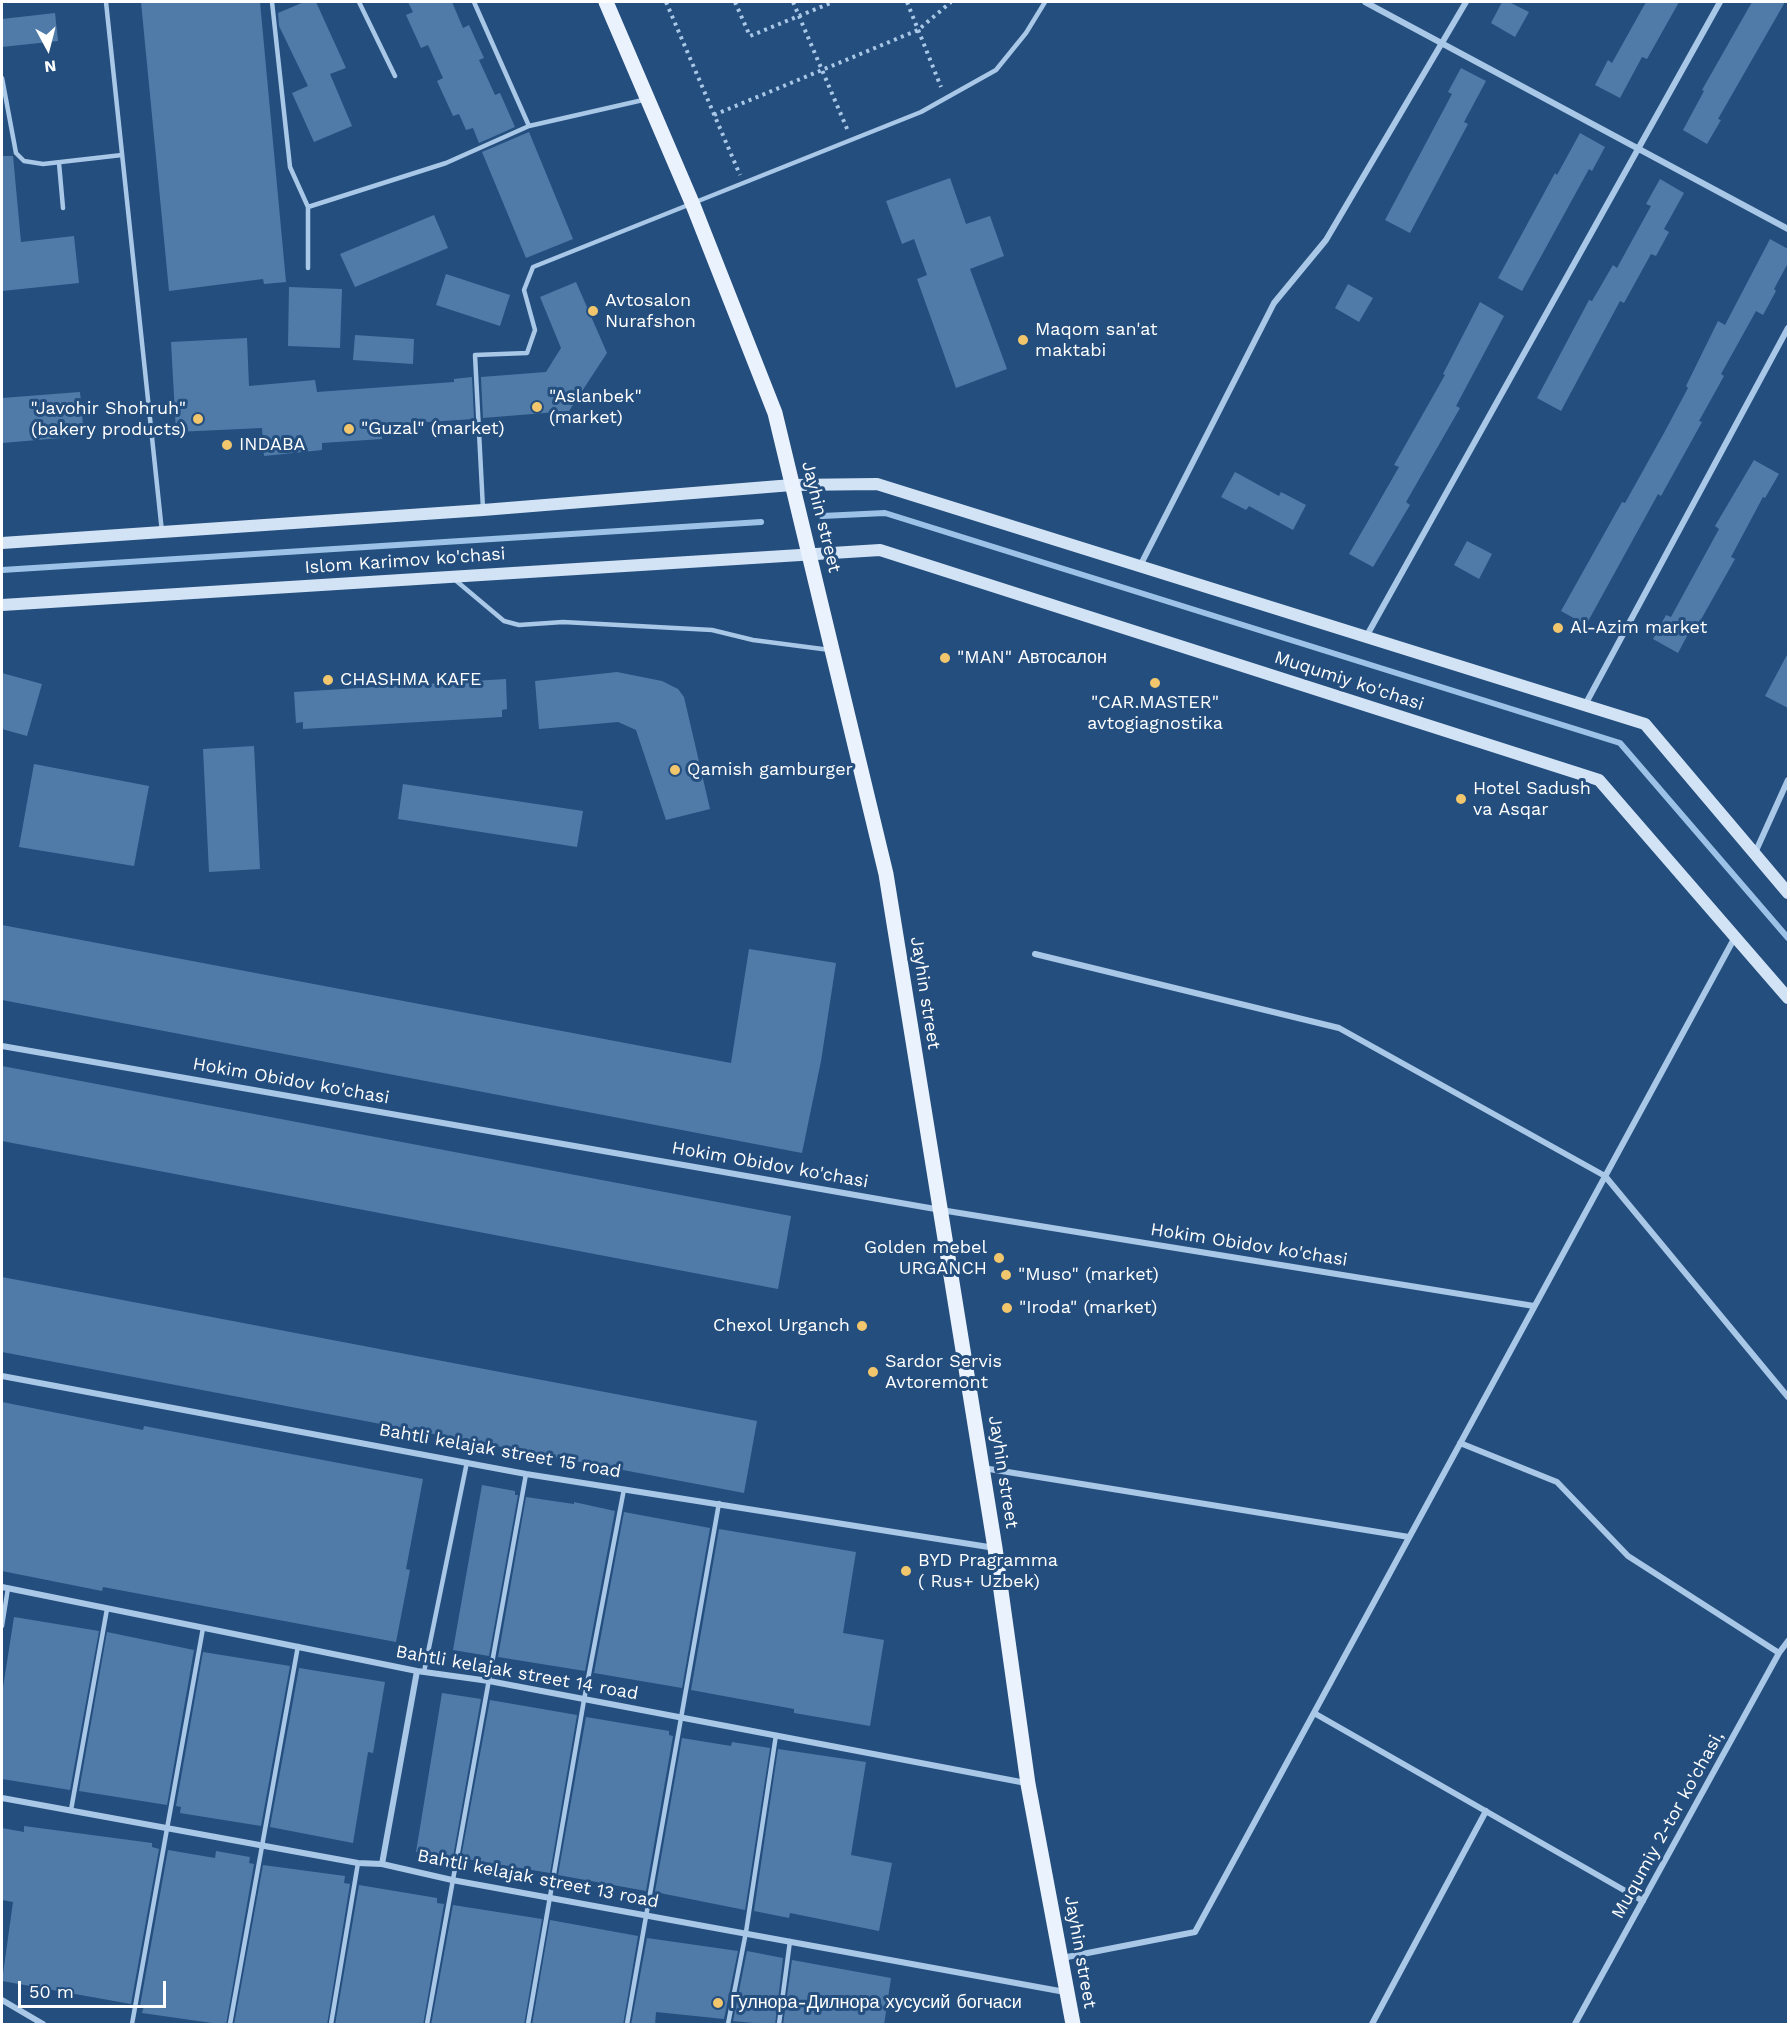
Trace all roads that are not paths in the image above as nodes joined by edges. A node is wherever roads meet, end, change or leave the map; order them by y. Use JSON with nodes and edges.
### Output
{"nodes":[{"id":1,"x":106,"y":2,"type":"edge"},
{"id":2,"x":272,"y":2,"type":"edge"},
{"id":3,"x":359,"y":2,"type":"edge"},
{"id":4,"x":474,"y":2,"type":"edge"},
{"id":5,"x":606,"y":2,"type":"edge"},
{"id":6,"x":1045,"y":2,"type":"edge"},
{"id":7,"x":1365,"y":2,"type":"edge"},
{"id":8,"x":1466,"y":2,"type":"edge"},
{"id":9,"x":1720,"y":2,"type":"edge"},
{"id":10,"x":1443,"y":43,"type":"junction"},
{"id":11,"x":395,"y":76,"type":"dead end"},
{"id":12,"x":2,"y":78,"type":"edge"},
{"id":13,"x":646,"y":99,"type":"junction"},
{"id":14,"x":530,"y":126,"type":"junction"},
{"id":15,"x":1638,"y":147,"type":"junction"},
{"id":16,"x":122,"y":156,"type":"junction"},
{"id":17,"x":59,"y":163,"type":"junction"},
{"id":18,"x":693,"y":205,"type":"junction"},
{"id":19,"x":308,"y":207,"type":"junction"},
{"id":20,"x":63,"y":208,"type":"dead end"},
{"id":21,"x":1788,"y":229,"type":"edge"},
{"id":22,"x":308,"y":268,"type":"dead end"},
{"id":23,"x":1788,"y":328,"type":"edge"},
{"id":24,"x":792,"y":485,"type":"junction"},
{"id":25,"x":483,"y":510,"type":"junction"},
{"id":26,"x":162,"y":532,"type":"junction"},
{"id":27,"x":2,"y":543,"type":"edge"},
{"id":28,"x":810,"y":553,"type":"junction"},
{"id":29,"x":1140,"y":566,"type":"junction"},
{"id":30,"x":449,"y":576,"type":"junction"},
{"id":31,"x":2,"y":605,"type":"edge"},
{"id":32,"x":1366,"y":636,"type":"junction"},
{"id":33,"x":833,"y":651,"type":"junction"},
{"id":34,"x":1585,"y":705,"type":"junction"},
{"id":35,"x":1788,"y":780,"type":"edge"},
{"id":36,"x":1755,"y":854,"type":"junction"},
{"id":37,"x":1788,"y":893,"type":"edge"},
{"id":38,"x":1735,"y":937,"type":"junction"},
{"id":39,"x":1035,"y":954,"type":"dead end"},
{"id":40,"x":1788,"y":998,"type":"edge"},
{"id":41,"x":2,"y":1046,"type":"edge"},
{"id":42,"x":1605,"y":1176,"type":"junction"},
{"id":43,"x":940,"y":1210,"type":"junction"},
{"id":44,"x":1534,"y":1306,"type":"junction"},
{"id":45,"x":2,"y":1376,"type":"edge"},
{"id":46,"x":1788,"y":1397,"type":"edge"},
{"id":47,"x":1460,"y":1443,"type":"junction"},
{"id":48,"x":467,"y":1462,"type":"junction"},
{"id":49,"x":982,"y":1467,"type":"junction"},
{"id":50,"x":526,"y":1474,"type":"junction"},
{"id":51,"x":624,"y":1489,"type":"junction"},
{"id":52,"x":719,"y":1503,"type":"junction"},
{"id":53,"x":1409,"y":1537,"type":"junction"},
{"id":54,"x":995,"y":1548,"type":"junction"},
{"id":55,"x":5,"y":1588,"type":"edge"},
{"id":56,"x":106,"y":1609,"type":"junction"},
{"id":57,"x":2,"y":1626,"type":"edge"},
{"id":58,"x":203,"y":1628,"type":"junction"},
{"id":59,"x":1788,"y":1641,"type":"edge"},
{"id":60,"x":298,"y":1646,"type":"junction"},
{"id":61,"x":1779,"y":1653,"type":"junction"},
{"id":62,"x":421,"y":1672,"type":"junction"},
{"id":63,"x":489,"y":1681,"type":"junction"},
{"id":64,"x":584,"y":1700,"type":"junction"},
{"id":65,"x":1314,"y":1713,"type":"junction"},
{"id":66,"x":682,"y":1718,"type":"junction"},
{"id":67,"x":776,"y":1736,"type":"junction"},
{"id":68,"x":1028,"y":1784,"type":"junction"},
{"id":69,"x":2,"y":1798,"type":"edge"},
{"id":70,"x":70,"y":1810,"type":"junction"},
{"id":71,"x":1486,"y":1811,"type":"junction"},
{"id":72,"x":168,"y":1828,"type":"junction"},
{"id":73,"x":262,"y":1845,"type":"junction"},
{"id":74,"x":358,"y":1863,"type":"junction"},
{"id":75,"x":381,"y":1864,"type":"junction"},
{"id":76,"x":452,"y":1880,"type":"junction"},
{"id":77,"x":550,"y":1897,"type":"junction"},
{"id":78,"x":1643,"y":1901,"type":"junction"},
{"id":79,"x":645,"y":1915,"type":"junction"},
{"id":80,"x":746,"y":1932,"type":"junction"},
{"id":81,"x":790,"y":1940,"type":"junction"},
{"id":82,"x":1062,"y":1958,"type":"junction"},
{"id":83,"x":1068,"y":1993,"type":"junction"},
{"id":84,"x":2,"y":2000,"type":"edge"},
{"id":85,"x":43,"y":2025,"type":"edge"},
{"id":86,"x":132,"y":2025,"type":"edge"},
{"id":87,"x":230,"y":2025,"type":"edge"},
{"id":88,"x":331,"y":2025,"type":"edge"},
{"id":89,"x":427,"y":2025,"type":"edge"},
{"id":90,"x":528,"y":2025,"type":"edge"},
{"id":91,"x":627,"y":2025,"type":"edge"},
{"id":92,"x":728,"y":2025,"type":"edge"},
{"id":93,"x":779,"y":2025,"type":"edge"},
{"id":94,"x":1073,"y":2025,"type":"edge"},
{"id":95,"x":1372,"y":2025,"type":"edge"},
{"id":96,"x":1575,"y":2025,"type":"edge"}],
"edges":[{"from":1,"to":16,"type":"lane"},
{"from":2,"to":19,"type":"lane"},
{"from":3,"to":11,"type":"lane"},
{"from":4,"to":14,"type":"lane"},
{"from":5,"to":13,"type":"main road","name":"Jayhin street"},
{"from":6,"to":18,"type":"lane"},
{"from":7,"to":10,"type":"street"},
{"from":8,"to":10,"type":"street"},
{"from":9,"to":15,"type":"street"},
{"from":10,"to":15,"type":"street"},
{"from":10,"to":29,"type":"street"},
{"from":12,"to":17,"type":"lane"},
{"from":13,"to":14,"type":"lane"},
{"from":13,"to":18,"type":"main road","name":"Jayhin street"},
{"from":14,"to":19,"type":"lane"},
{"from":15,"to":21,"type":"street"},
{"from":15,"to":32,"type":"street"},
{"from":16,"to":17,"type":"lane"},
{"from":16,"to":26,"type":"lane"},
{"from":17,"to":20,"type":"lane"},
{"from":18,"to":24,"type":"main road","name":"Jayhin street"},
{"from":18,"to":25,"type":"lane"},
{"from":19,"to":22,"type":"lane"},
{"from":23,"to":34,"type":"street"},
{"from":24,"to":25,"type":"main road"},
{"from":24,"to":28,"type":"main road","name":"Jayhin street"},
{"from":24,"to":29,"type":"main road"},
{"from":25,"to":26,"type":"main road"},
{"from":26,"to":27,"type":"main road"},
{"from":28,"to":30,"type":"main road","name":"Islom Karimov ko'chasi"},
{"from":28,"to":33,"type":"main road","name":"Jayhin street"},
{"from":28,"to":38,"type":"main road","name":"Muqumiy ko'chasi"},
{"from":29,"to":32,"type":"main road"},
{"from":30,"to":31,"type":"main road","name":"Islom Karimov ko'chasi"},
{"from":30,"to":33,"type":"lane"},
{"from":32,"to":34,"type":"main road"},
{"from":33,"to":43,"type":"main road","name":"Jayhin street"},
{"from":34,"to":36,"type":"main road"},
{"from":35,"to":36,"type":"street"},
{"from":36,"to":37,"type":"main road"},
{"from":38,"to":40,"type":"main road","name":"Muqumiy ko'chasi"},
{"from":38,"to":42,"type":"street"},
{"from":39,"to":42,"type":"street"},
{"from":41,"to":43,"type":"street","name":"Hokim Obidov ko'chasi"},
{"from":42,"to":44,"type":"street"},
{"from":42,"to":46,"type":"street"},
{"from":43,"to":44,"type":"street","name":"Hokim Obidov ko'chasi"},
{"from":43,"to":49,"type":"main road","name":"Jayhin street"},
{"from":44,"to":47,"type":"street"},
{"from":45,"to":48,"type":"street","name":"Bahtli kelajak street 15 road"},
{"from":47,"to":53,"type":"street"},
{"from":47,"to":61,"type":"street"},
{"from":48,"to":50,"type":"street","name":"Bahtli kelajak street 15 road"},
{"from":48,"to":62,"type":"lane"},
{"from":49,"to":53,"type":"street"},
{"from":49,"to":54,"type":"main road","name":"Jayhin street"},
{"from":50,"to":51,"type":"street","name":"Bahtli kelajak street 15 road"},
{"from":50,"to":63,"type":"lane"},
{"from":51,"to":52,"type":"street","name":"Bahtli kelajak street 15 road"},
{"from":51,"to":64,"type":"lane"},
{"from":52,"to":54,"type":"street","name":"Bahtli kelajak street 15 road"},
{"from":52,"to":66,"type":"lane"},
{"from":53,"to":65,"type":"street"},
{"from":54,"to":68,"type":"main road","name":"Jayhin street"},
{"from":55,"to":56,"type":"street","name":"Bahtli kelajak street 14 road"},
{"from":55,"to":57,"type":"lane"},
{"from":56,"to":58,"type":"street","name":"Bahtli kelajak street 14 road"},
{"from":56,"to":70,"type":"lane"},
{"from":58,"to":60,"type":"street","name":"Bahtli kelajak street 14 road"},
{"from":58,"to":72,"type":"lane"},
{"from":59,"to":61,"type":"street","name":"Muqumiy 2-tor ko'chasi,"},
{"from":60,"to":62,"type":"street","name":"Bahtli kelajak street 14 road"},
{"from":60,"to":73,"type":"lane"},
{"from":61,"to":78,"type":"street","name":"Muqumiy 2-tor ko'chasi,"},
{"from":62,"to":63,"type":"street","name":"Bahtli kelajak street 14 road"},
{"from":62,"to":75,"type":"street"},
{"from":63,"to":64,"type":"street","name":"Bahtli kelajak street 14 road"},
{"from":63,"to":76,"type":"lane"},
{"from":64,"to":66,"type":"street","name":"Bahtli kelajak street 14 road"},
{"from":64,"to":77,"type":"lane"},
{"from":65,"to":71,"type":"street"},
{"from":65,"to":82,"type":"street"},
{"from":66,"to":67,"type":"street","name":"Bahtli kelajak street 14 road"},
{"from":66,"to":79,"type":"lane"},
{"from":67,"to":68,"type":"street","name":"Bahtli kelajak street 14 road"},
{"from":67,"to":80,"type":"lane"},
{"from":68,"to":82,"type":"main road","name":"Jayhin street"},
{"from":69,"to":70,"type":"street","name":"Bahtli kelajak street 13 road"},
{"from":70,"to":72,"type":"street","name":"Bahtli kelajak street 13 road"},
{"from":71,"to":78,"type":"street"},
{"from":71,"to":95,"type":"street"},
{"from":72,"to":73,"type":"street","name":"Bahtli kelajak street 13 road"},
{"from":72,"to":86,"type":"lane"},
{"from":73,"to":74,"type":"street","name":"Bahtli kelajak street 13 road"},
{"from":73,"to":87,"type":"lane"},
{"from":74,"to":75,"type":"street","name":"Bahtli kelajak street 13 road"},
{"from":74,"to":88,"type":"lane"},
{"from":75,"to":76,"type":"street","name":"Bahtli kelajak street 13 road"},
{"from":76,"to":77,"type":"street","name":"Bahtli kelajak street 13 road"},
{"from":76,"to":89,"type":"lane"},
{"from":77,"to":79,"type":"street","name":"Bahtli kelajak street 13 road"},
{"from":77,"to":90,"type":"lane"},
{"from":78,"to":96,"type":"street","name":"Muqumiy 2-tor ko'chasi,"},
{"from":79,"to":80,"type":"street","name":"Bahtli kelajak street 13 road"},
{"from":79,"to":91,"type":"lane"},
{"from":80,"to":81,"type":"street","name":"Bahtli kelajak street 13 road"},
{"from":80,"to":92,"type":"lane"},
{"from":81,"to":83,"type":"street","name":"Bahtli kelajak street 13 road"},
{"from":81,"to":93,"type":"lane"},
{"from":82,"to":83,"type":"main road","name":"Jayhin street"},
{"from":83,"to":94,"type":"main road","name":"Jayhin street"},
{"from":84,"to":85,"type":"street"}]}
